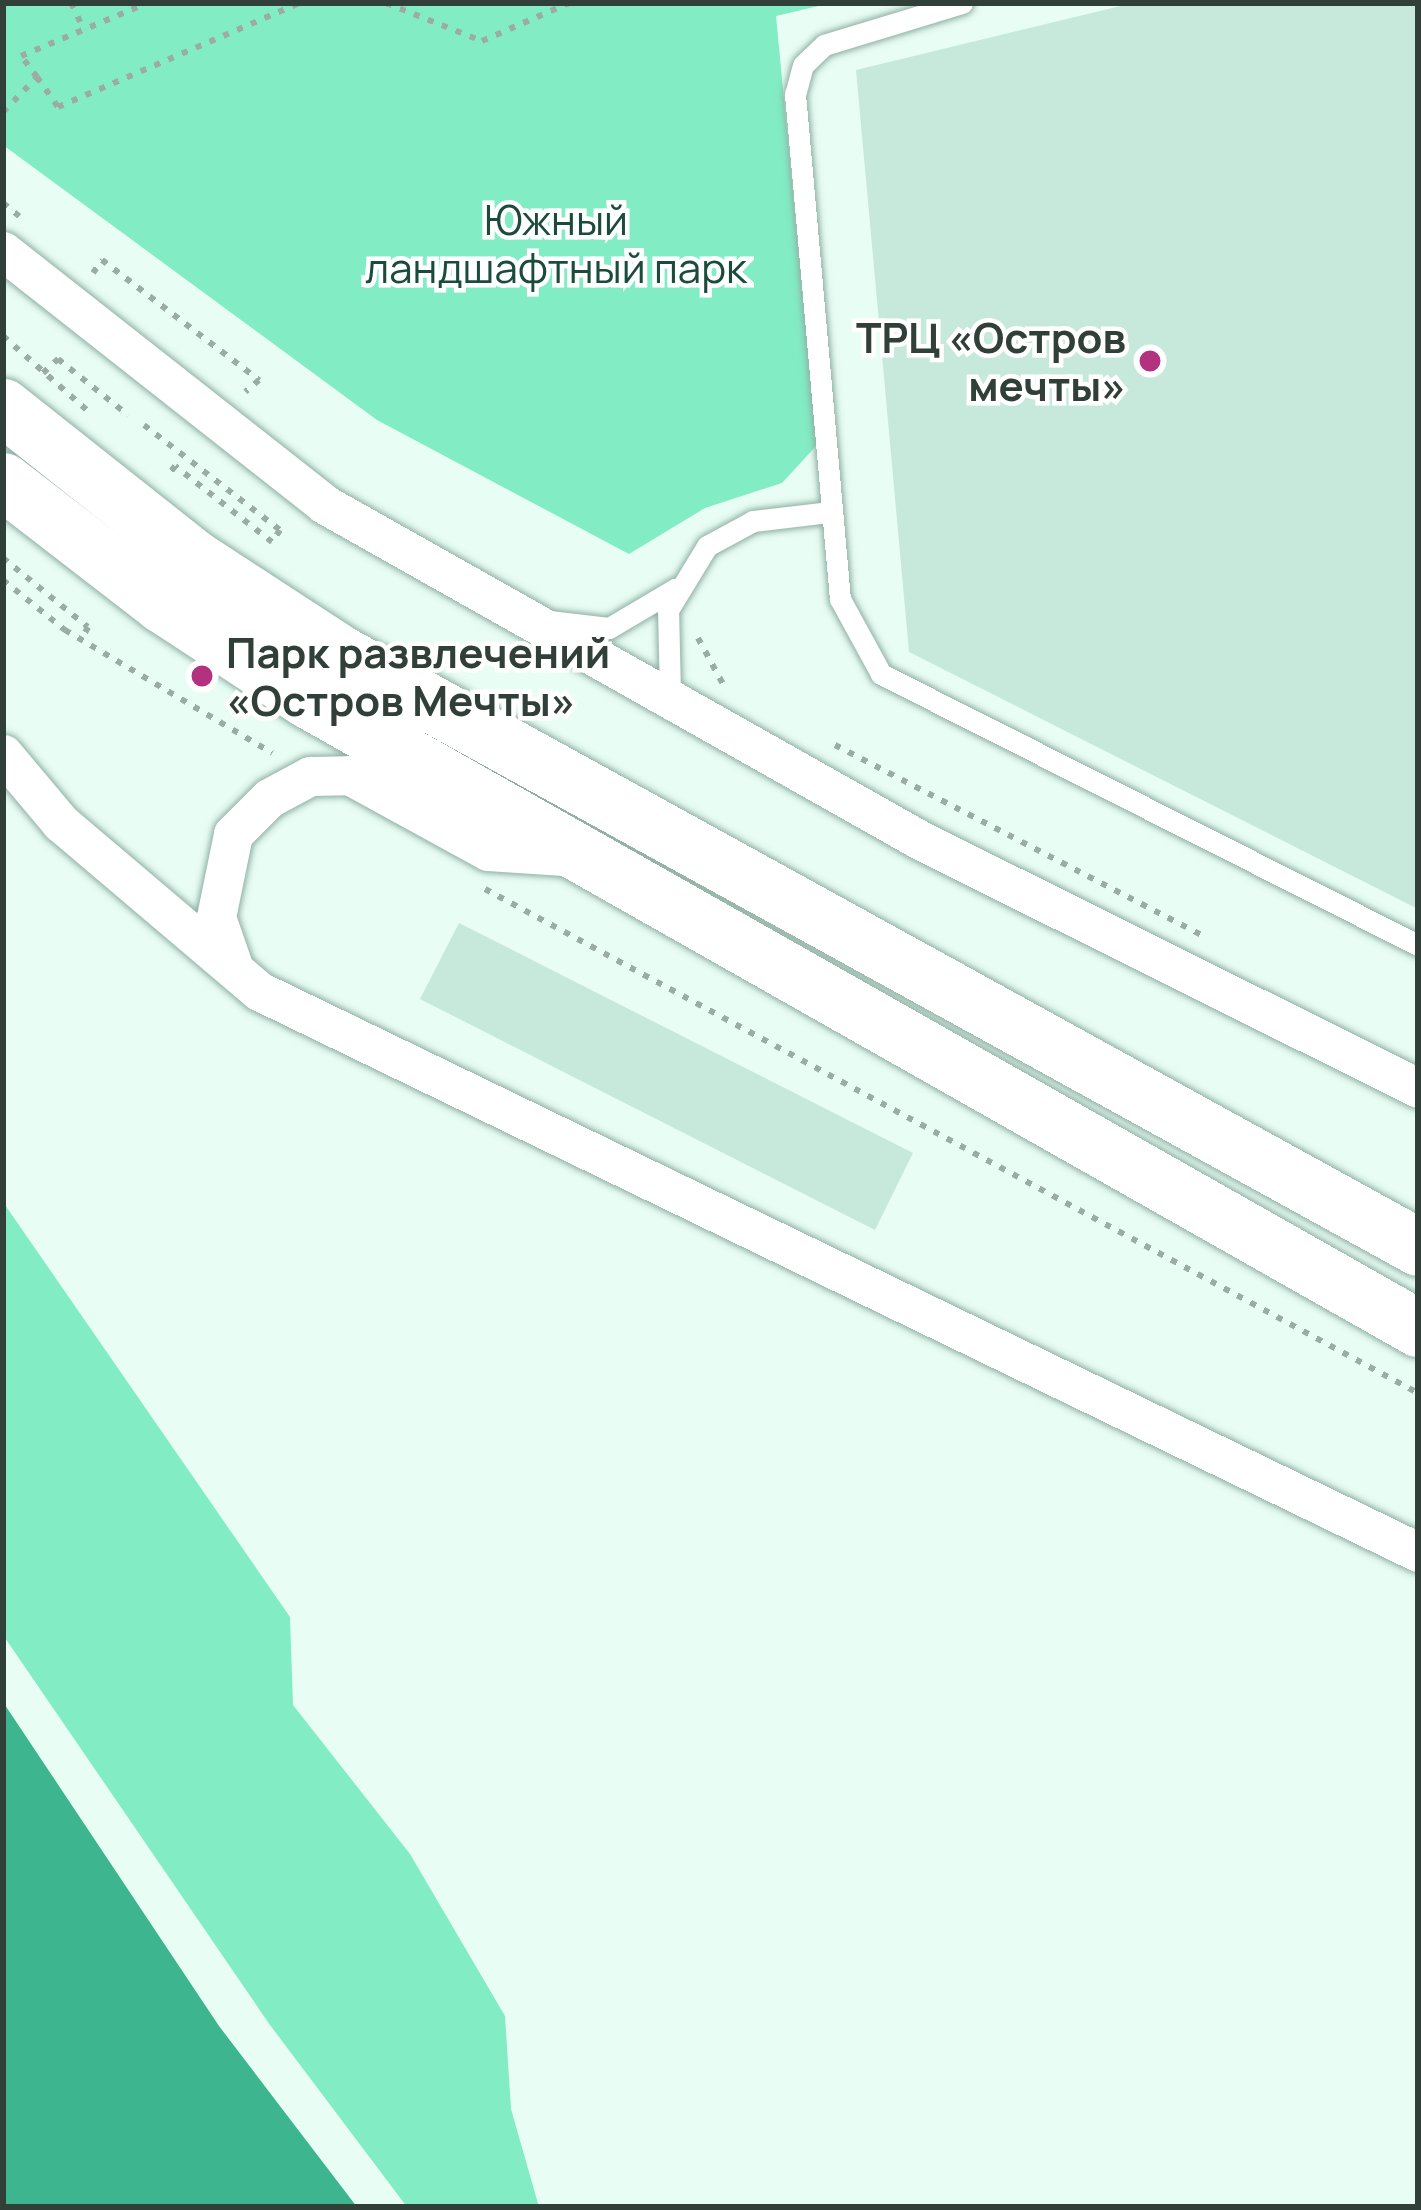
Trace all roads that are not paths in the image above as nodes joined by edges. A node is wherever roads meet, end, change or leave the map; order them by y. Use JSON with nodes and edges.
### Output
{"nodes":[{"id":1,"x":962,"y":3,"type":"edge"},
{"id":2,"x":3,"y":251,"type":"edge"},
{"id":3,"x":23,"y":390,"type":"edge"},
{"id":4,"x":3,"y":481,"type":"edge"},
{"id":5,"x":830,"y":512,"type":"junction"},
{"id":6,"x":675,"y":588,"type":"junction"},
{"id":7,"x":533,"y":619,"type":"junction"},
{"id":8,"x":670,"y":695,"type":"junction"},
{"id":9,"x":3,"y":754,"type":"edge"},
{"id":10,"x":586,"y":858,"type":"junction"},
{"id":11,"x":1418,"y":944,"type":"edge"},
{"id":12,"x":234,"y":969,"type":"junction"},
{"id":13,"x":1418,"y":1088,"type":"edge"},
{"id":14,"x":1418,"y":1247,"type":"edge"},
{"id":15,"x":1418,"y":1328,"type":"edge"},
{"id":16,"x":1418,"y":1552,"type":"edge"}],
"edges":[{"from":1,"to":5,"type":"lane"},
{"from":2,"to":7,"type":"street"},
{"from":3,"to":14,"type":"main road"},
{"from":4,"to":10,"type":"main road"},
{"from":5,"to":6,"type":"lane"},
{"from":5,"to":11,"type":"lane"},
{"from":6,"to":7,"type":"lane"},
{"from":6,"to":8,"type":"lane"},
{"from":7,"to":8,"type":"street"},
{"from":8,"to":13,"type":"street"},
{"from":9,"to":12,"type":"street"},
{"from":10,"to":12,"type":"street"},
{"from":10,"to":15,"type":"main road"},
{"from":12,"to":16,"type":"street"}]}
